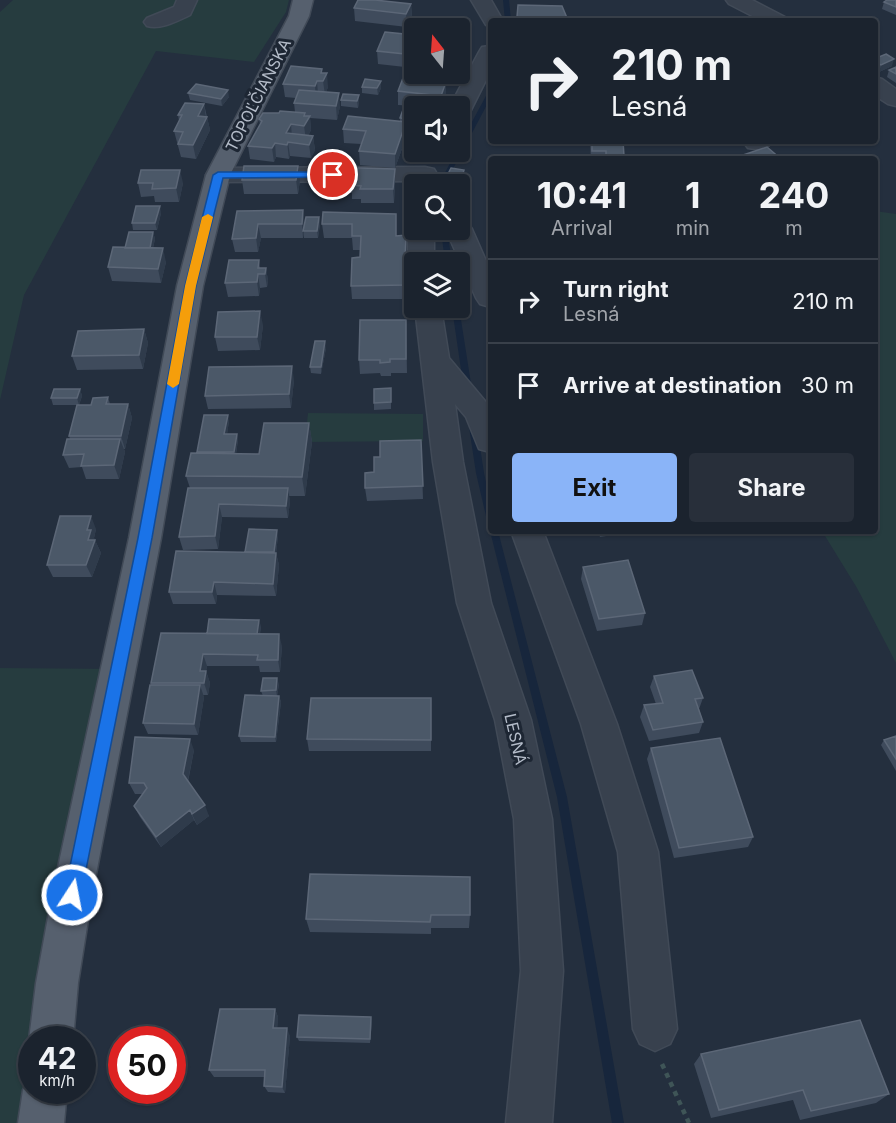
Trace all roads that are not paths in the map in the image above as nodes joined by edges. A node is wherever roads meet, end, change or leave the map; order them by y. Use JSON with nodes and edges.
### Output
{"nodes":[{"id":1,"x":187,"y":0,"type":"edge"},
{"id":2,"x":303,"y":0,"type":"edge"},
{"id":3,"x":481,"y":0,"type":"edge"},
{"id":4,"x":735,"y":0,"type":"edge"},
{"id":5,"x":491,"y":18,"type":"edge"},
{"id":6,"x":772,"y":18,"type":"edge"},
{"id":7,"x":154,"y":22,"type":"dead end"},
{"id":8,"x":488,"y":56,"type":"edge"},
{"id":9,"x":878,"y":87,"type":"edge"},
{"id":10,"x":467,"y":96,"type":"edge"},
{"id":11,"x":896,"y":99,"type":"edge"},
{"id":12,"x":878,"y":111,"type":"edge"},
{"id":13,"x":896,"y":119,"type":"edge"},
{"id":14,"x":218,"y":175,"type":"junction"},
{"id":15,"x":404,"y":180,"type":"edge"},
{"id":16,"x":464,"y":240,"type":"edge"},
{"id":17,"x":488,"y":294,"type":"edge"},
{"id":18,"x":430,"y":318,"type":"edge"},
{"id":19,"x":437,"y":363,"type":"junction"},
{"id":20,"x":488,"y":436,"type":"edge"},
{"id":21,"x":528,"y":534,"type":"edge"},
{"id":22,"x":52,"y":1026,"type":"edge"},
{"id":23,"x":655,"y":1029,"type":"road end"},
{"id":24,"x":43,"y":1104,"type":"edge"},
{"id":25,"x":41,"y":1123,"type":"edge"},
{"id":26,"x":529,"y":1123,"type":"edge"}],
"edges":[{"from":1,"to":7,"type":"street"},
{"from":2,"to":14,"type":"main road","name":"TOPOĽČIANSKA"},
{"from":3,"to":5,"type":"street"},
{"from":4,"to":6,"type":"street"},
{"from":8,"to":10,"type":"street"},
{"from":9,"to":11,"type":"street"},
{"from":12,"to":13,"type":"street"},
{"from":14,"to":15,"type":"street"},
{"from":14,"to":22,"type":"main road","name":"TOPOĽČIANSKA"},
{"from":16,"to":17,"type":"street"},
{"from":18,"to":19,"type":"street","name":"LESNÁ"},
{"from":19,"to":20,"type":"street"},
{"from":19,"to":26,"type":"street","name":"LESNÁ"},
{"from":21,"to":23,"type":"street"},
{"from":24,"to":25,"type":"main road"}]}
